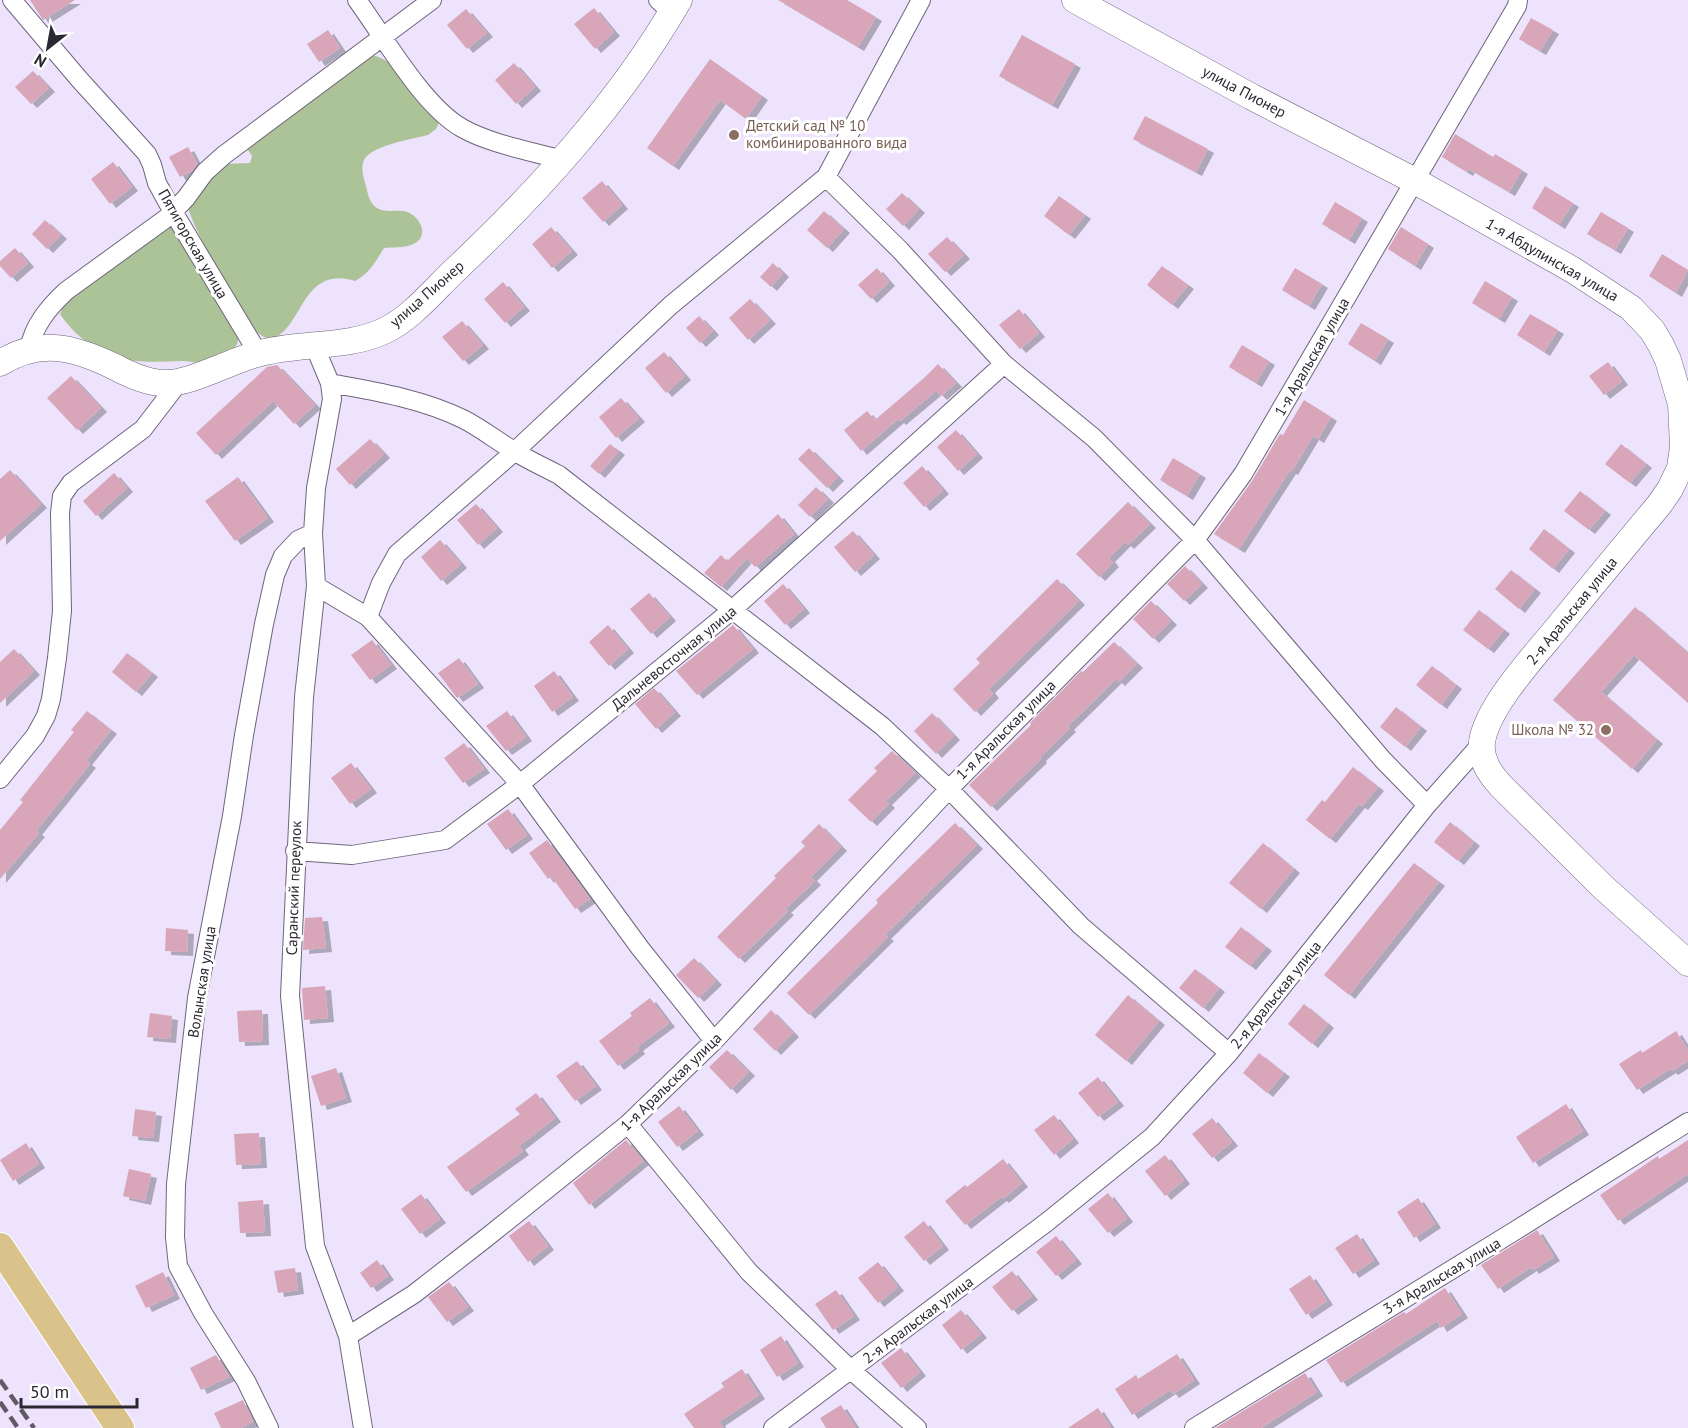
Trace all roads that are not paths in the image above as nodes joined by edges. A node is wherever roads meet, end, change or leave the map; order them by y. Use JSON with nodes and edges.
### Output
{"nodes":[{"id":1,"x":12,"y":0,"type":"edge"},
{"id":2,"x":357,"y":0,"type":"edge"},
{"id":3,"x":432,"y":0,"type":"edge"},
{"id":4,"x":921,"y":0,"type":"edge"},
{"id":5,"x":1075,"y":0,"type":"edge"},
{"id":6,"x":1518,"y":0,"type":"edge"},
{"id":7,"x":670,"y":4,"type":"edge"},
{"id":8,"x":384,"y":38,"type":"junction"},
{"id":9,"x":562,"y":160,"type":"junction"},
{"id":10,"x":826,"y":177,"type":"junction"},
{"id":11,"x":1415,"y":181,"type":"junction"},
{"id":12,"x":173,"y":212,"type":"junction"},
{"id":13,"x":314,"y":345,"type":"junction"},
{"id":14,"x":29,"y":349,"type":"junction"},
{"id":15,"x":258,"y":353,"type":"junction"},
{"id":16,"x":0,"y":363,"type":"edge"},
{"id":17,"x":1004,"y":363,"type":"junction"},
{"id":18,"x":179,"y":381,"type":"junction"},
{"id":19,"x":330,"y":382,"type":"junction"},
{"id":20,"x":514,"y":452,"type":"junction"},
{"id":21,"x":1680,"y":468,"type":"joint"},
{"id":22,"x":313,"y":533,"type":"junction"},
{"id":23,"x":1195,"y":540,"type":"junction"},
{"id":24,"x":316,"y":586,"type":"junction"},
{"id":25,"x":732,"y":610,"type":"junction"},
{"id":26,"x":368,"y":617,"type":"junction"},
{"id":27,"x":1482,"y":743,"type":"junction"},
{"id":28,"x":0,"y":779,"type":"edge"},
{"id":29,"x":520,"y":784,"type":"junction"},
{"id":30,"x":948,"y":789,"type":"junction"},
{"id":31,"x":1427,"y":806,"type":"junction"},
{"id":32,"x":296,"y":851,"type":"junction"},
{"id":33,"x":1688,"y":963,"type":"edge"},
{"id":34,"x":714,"y":1041,"type":"junction"},
{"id":35,"x":1229,"y":1053,"type":"junction"},
{"id":36,"x":1688,"y":1122,"type":"edge"},
{"id":37,"x":628,"y":1124,"type":"junction"},
{"id":38,"x":0,"y":1247,"type":"edge"},
{"id":39,"x":348,"y":1336,"type":"junction"},
{"id":40,"x":851,"y":1370,"type":"junction"},
{"id":41,"x":120,"y":1428,"type":"edge"},
{"id":42,"x":269,"y":1428,"type":"edge"},
{"id":43,"x":363,"y":1428,"type":"edge"},
{"id":44,"x":773,"y":1428,"type":"edge"},
{"id":45,"x":917,"y":1428,"type":"edge"},
{"id":46,"x":1194,"y":1428,"type":"edge"}],
"edges":[{"from":1,"to":12,"type":"street","name":"Пятигорская улица"},
{"from":2,"to":8,"type":"street"},
{"from":3,"to":8,"type":"street"},
{"from":4,"to":10,"type":"street"},
{"from":5,"to":11,"type":"street","name":"улица Пионер"},
{"from":6,"to":11,"type":"street","name":"1-я Аральская улица"},
{"from":7,"to":9,"type":"street","name":"улица Пионер"},
{"from":8,"to":9,"type":"street"},
{"from":8,"to":12,"type":"street"},
{"from":9,"to":13,"type":"street","name":"улица Пионер"},
{"from":10,"to":17,"type":"street"},
{"from":10,"to":20,"type":"street"},
{"from":11,"to":21,"type":"street","name":"1-я Абдулинская улица"},
{"from":11,"to":23,"type":"street","name":"1-я Аральская улица"},
{"from":12,"to":14,"type":"street"},
{"from":12,"to":15,"type":"street","name":"Пятигорская улица"},
{"from":13,"to":15,"type":"street","name":"улица Пионер"},
{"from":13,"to":19,"type":"street","name":"Саранский переулок"},
{"from":14,"to":16,"type":"street"},
{"from":14,"to":18,"type":"street","name":"улица Пионер"},
{"from":15,"to":18,"type":"street","name":"улица Пионер"},
{"from":17,"to":23,"type":"street"},
{"from":17,"to":25,"type":"street","name":"Дальневосточная улица"},
{"from":18,"to":28,"type":"street"},
{"from":19,"to":20,"type":"street"},
{"from":19,"to":22,"type":"street","name":"Саранский переулок"},
{"from":20,"to":25,"type":"street"},
{"from":20,"to":26,"type":"street"},
{"from":21,"to":27,"type":"street","name":"2-я Аральская улица"},
{"from":22,"to":24,"type":"street","name":"Саранский переулок"},
{"from":22,"to":42,"type":"street","name":"Волынская улица"},
{"from":23,"to":30,"type":"street","name":"1-я Аральская улица"},
{"from":23,"to":31,"type":"street"},
{"from":24,"to":26,"type":"street"},
{"from":24,"to":32,"type":"street","name":"Саранский переулок"},
{"from":25,"to":29,"type":"street","name":"Дальневосточная улица"},
{"from":25,"to":30,"type":"street"},
{"from":26,"to":29,"type":"street"},
{"from":27,"to":31,"type":"street","name":"2-я Аральская улица"},
{"from":27,"to":33,"type":"street"},
{"from":29,"to":32,"type":"street","name":"Дальневосточная улица"},
{"from":29,"to":34,"type":"street"},
{"from":30,"to":34,"type":"street","name":"1-я Аральская улица"},
{"from":30,"to":35,"type":"street"},
{"from":31,"to":35,"type":"street","name":"2-я Аральская улица"},
{"from":32,"to":39,"type":"street","name":"Саранский переулок"},
{"from":34,"to":37,"type":"street","name":"1-я Аральская улица"},
{"from":35,"to":40,"type":"street","name":"2-я Аральская улица"},
{"from":36,"to":46,"type":"street","name":"3-я Аральская улица"},
{"from":37,"to":39,"type":"street","name":"1-я Аральская улица"},
{"from":37,"to":40,"type":"street"},
{"from":38,"to":41,"type":"main road"},
{"from":39,"to":43,"type":"street","name":"Саранский переулок"},
{"from":40,"to":44,"type":"street","name":"2-я Аральская улица"},
{"from":40,"to":45,"type":"street"}]}
